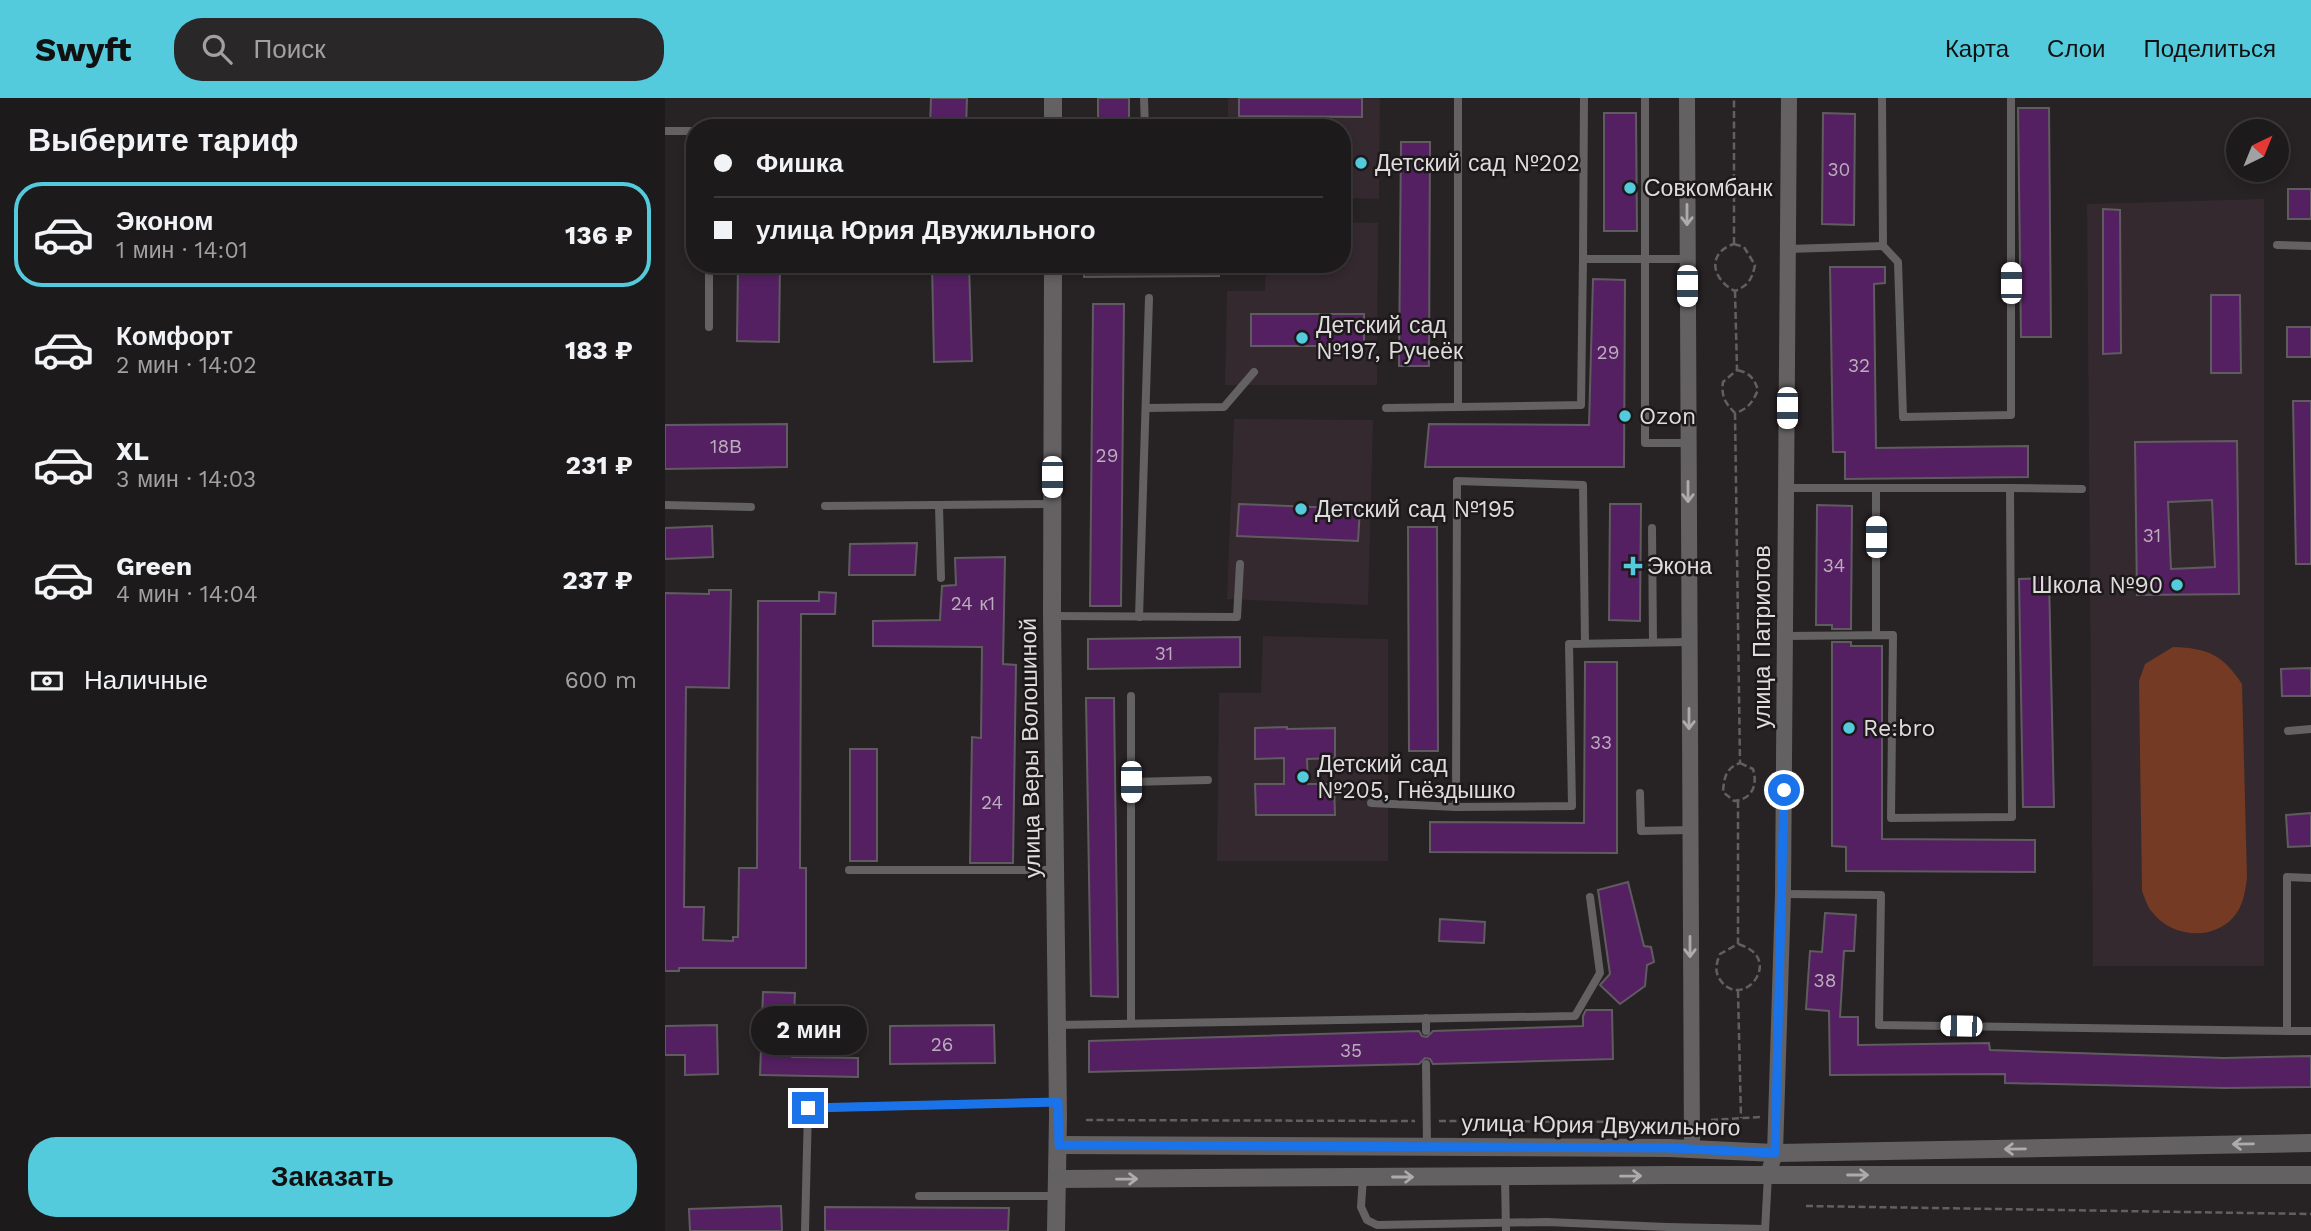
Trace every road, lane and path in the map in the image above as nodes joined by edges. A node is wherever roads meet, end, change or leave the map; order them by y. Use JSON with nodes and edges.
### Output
{"nodes":[{"id":1,"x":1053,"y":98,"type":"edge"},
{"id":2,"x":1145,"y":98,"type":"edge"},
{"id":3,"x":1458,"y":98,"type":"edge"},
{"id":4,"x":1584,"y":98,"type":"edge"},
{"id":5,"x":1645,"y":98,"type":"edge"},
{"id":6,"x":1686,"y":98,"type":"edge"},
{"id":7,"x":1734,"y":98,"type":"edge"},
{"id":8,"x":1789,"y":98,"type":"edge"},
{"id":9,"x":1882,"y":98,"type":"edge"},
{"id":10,"x":2011,"y":98,"type":"edge"},
{"id":11,"x":1053,"y":119,"type":"edge"},
{"id":12,"x":1145,"y":119,"type":"edge"},
{"id":13,"x":665,"y":131,"type":"edge"},
{"id":14,"x":686,"y":131,"type":"edge"},
{"id":15,"x":1734,"y":244,"type":"junction"},
{"id":16,"x":2277,"y":245,"type":"dead end"},
{"id":17,"x":1883,"y":246,"type":"junction"},
{"id":18,"x":2311,"y":246,"type":"edge"},
{"id":19,"x":1788,"y":249,"type":"junction"},
{"id":20,"x":1583,"y":259,"type":"junction"},
{"id":21,"x":1647,"y":259,"type":"junction"},
{"id":22,"x":1687,"y":259,"type":"junction"},
{"id":23,"x":709,"y":273,"type":"edge"},
{"id":24,"x":1052,"y":273,"type":"edge"},
{"id":25,"x":1735,"y":290,"type":"junction"},
{"id":26,"x":1149,"y":299,"type":"dead end"},
{"id":27,"x":709,"y":327,"type":"dead end"},
{"id":28,"x":1737,"y":370,"type":"junction"},
{"id":29,"x":1254,"y":372,"type":"dead end"},
{"id":30,"x":1458,"y":407,"type":"junction"},
{"id":31,"x":1146,"y":408,"type":"junction"},
{"id":32,"x":1386,"y":408,"type":"dead end"},
{"id":33,"x":1735,"y":413,"type":"junction"},
{"id":34,"x":1688,"y":443,"type":"junction"},
{"id":35,"x":1786,"y":488,"type":"junction"},
{"id":36,"x":1875,"y":488,"type":"junction"},
{"id":37,"x":2010,"y":488,"type":"junction"},
{"id":38,"x":2082,"y":489,"type":"dead end"},
{"id":39,"x":1052,"y":504,"type":"junction"},
{"id":40,"x":665,"y":505,"type":"edge"},
{"id":41,"x":825,"y":506,"type":"dead end"},
{"id":42,"x":939,"y":506,"type":"junction"},
{"id":43,"x":751,"y":507,"type":"dead end"},
{"id":44,"x":1652,"y":528,"type":"dead end"},
{"id":45,"x":1240,"y":564,"type":"dead end"},
{"id":46,"x":941,"y":579,"type":"dead end"},
{"id":47,"x":1052,"y":616,"type":"junction"},
{"id":48,"x":1139,"y":617,"type":"junction"},
{"id":49,"x":1876,"y":635,"type":"junction"},
{"id":50,"x":1785,"y":636,"type":"junction"},
{"id":51,"x":1653,"y":642,"type":"junction"},
{"id":52,"x":1688,"y":642,"type":"junction"},
{"id":53,"x":1585,"y":643,"type":"junction"},
{"id":54,"x":1131,"y":696,"type":"dead end"},
{"id":55,"x":2311,"y":729,"type":"edge"},
{"id":56,"x":2288,"y":731,"type":"dead end"},
{"id":57,"x":1741,"y":763,"type":"junction"},
{"id":58,"x":1208,"y":780,"type":"dead end"},
{"id":59,"x":1131,"y":782,"type":"junction"},
{"id":60,"x":1640,"y":793,"type":"dead end"},
{"id":61,"x":1738,"y":801,"type":"junction"},
{"id":62,"x":1371,"y":803,"type":"dead end"},
{"id":63,"x":1456,"y":807,"type":"junction"},
{"id":64,"x":1689,"y":830,"type":"junction"},
{"id":65,"x":849,"y":870,"type":"dead end"},
{"id":66,"x":1057,"y":870,"type":"junction"},
{"id":67,"x":2311,"y":878,"type":"edge"},
{"id":68,"x":1783,"y":894,"type":"junction"},
{"id":69,"x":1590,"y":897,"type":"dead end"},
{"id":70,"x":1738,"y":944,"type":"junction"},
{"id":71,"x":1738,"y":990,"type":"junction"},
{"id":72,"x":1426,"y":1018,"type":"junction"},
{"id":73,"x":1131,"y":1023,"type":"junction"},
{"id":74,"x":1057,"y":1025,"type":"junction"},
{"id":75,"x":1426,"y":1031,"type":"dead end"},
{"id":76,"x":2287,"y":1031,"type":"junction"},
{"id":77,"x":2311,"y":1031,"type":"edge"},
{"id":78,"x":1426,"y":1064,"type":"dead end"},
{"id":79,"x":1058,"y":1102,"type":"junction"},
{"id":80,"x":1761,"y":1117,"type":"dead end"},
{"id":81,"x":1741,"y":1118,"type":"junction"},
{"id":82,"x":1086,"y":1120,"type":"dead end"},
{"id":83,"x":1710,"y":1120,"type":"dead end"},
{"id":84,"x":1427,"y":1121,"type":"junction"},
{"id":85,"x":1668,"y":1122,"type":"dead end"},
{"id":86,"x":2311,"y":1143,"type":"edge"},
{"id":87,"x":1059,"y":1145,"type":"junction"},
{"id":88,"x":1295,"y":1146,"type":"junction"},
{"id":89,"x":1427,"y":1146,"type":"junction"},
{"id":90,"x":1692,"y":1149,"type":"junction"},
{"id":91,"x":1775,"y":1153,"type":"junction"},
{"id":92,"x":1768,"y":1175,"type":"junction"},
{"id":93,"x":2311,"y":1175,"type":"edge"},
{"id":94,"x":1293,"y":1177,"type":"junction"},
{"id":95,"x":1363,"y":1177,"type":"junction"},
{"id":96,"x":1505,"y":1177,"type":"junction"},
{"id":97,"x":1058,"y":1187,"type":"junction"},
{"id":98,"x":919,"y":1196,"type":"dead end"},
{"id":99,"x":1806,"y":1206,"type":"dead end"},
{"id":100,"x":2311,"y":1214,"type":"edge"},
{"id":101,"x":1506,"y":1227,"type":"edge"},
{"id":102,"x":1765,"y":1230,"type":"edge"},
{"id":103,"x":805,"y":1231,"type":"edge"},
{"id":104,"x":1056,"y":1231,"type":"edge"}],
"edges":[{"from":1,"to":11,"type":"street"},
{"from":2,"to":12,"type":"lane"},
{"from":3,"to":30,"type":"lane"},
{"from":4,"to":20,"type":"lane"},
{"from":5,"to":21,"type":"lane"},
{"from":6,"to":22,"type":"street","one_way":true},
{"from":7,"to":15,"type":"path"},
{"from":8,"to":19,"type":"street","name":"улица Патриотов"},
{"from":9,"to":17,"type":"lane"},
{"from":10,"to":17,"type":"lane"},
{"from":13,"to":14,"type":"lane"},
{"from":15,"to":25,"type":"path"},
{"from":15,"to":25,"type":"path"},
{"from":16,"to":18,"type":"lane"},
{"from":17,"to":19,"type":"lane"},
{"from":19,"to":35,"type":"street","name":"улица Патриотов"},
{"from":20,"to":21,"type":"lane"},
{"from":20,"to":30,"type":"lane"},
{"from":21,"to":22,"type":"lane"},
{"from":21,"to":34,"type":"lane"},
{"from":22,"to":34,"type":"street"},
{"from":23,"to":27,"type":"lane"},
{"from":24,"to":39,"type":"street","name":"улица Веры Волошиной"},
{"from":25,"to":28,"type":"path"},
{"from":26,"to":31,"type":"lane"},
{"from":28,"to":33,"type":"path"},
{"from":28,"to":33,"type":"path"},
{"from":29,"to":31,"type":"lane"},
{"from":30,"to":32,"type":"lane"},
{"from":31,"to":48,"type":"lane"},
{"from":33,"to":57,"type":"path"},
{"from":34,"to":52,"type":"street","one_way":true},
{"from":35,"to":36,"type":"lane"},
{"from":35,"to":50,"type":"street","name":"улица Патриотов"},
{"from":36,"to":37,"type":"lane"},
{"from":36,"to":49,"type":"lane"},
{"from":37,"to":38,"type":"lane"},
{"from":37,"to":49,"type":"lane"},
{"from":39,"to":42,"type":"lane"},
{"from":39,"to":47,"type":"street","name":"улица Веры Волошиной"},
{"from":40,"to":43,"type":"lane"},
{"from":41,"to":42,"type":"lane"},
{"from":42,"to":46,"type":"lane"},
{"from":44,"to":51,"type":"lane"},
{"from":45,"to":48,"type":"lane"},
{"from":47,"to":48,"type":"lane"},
{"from":47,"to":66,"type":"street","name":"улица Веры Волошиной"},
{"from":49,"to":50,"type":"lane"},
{"from":50,"to":68,"type":"street","name":"улица Патриотов"},
{"from":51,"to":52,"type":"lane"},
{"from":51,"to":53,"type":"lane"},
{"from":52,"to":64,"type":"street","one_way":true},
{"from":53,"to":63,"type":"lane"},
{"from":53,"to":63,"type":"lane"},
{"from":54,"to":59,"type":"lane"},
{"from":55,"to":56,"type":"lane"},
{"from":57,"to":61,"type":"path"},
{"from":57,"to":61,"type":"path"},
{"from":58,"to":59,"type":"lane"},
{"from":59,"to":73,"type":"lane"},
{"from":60,"to":64,"type":"lane"},
{"from":61,"to":70,"type":"path"},
{"from":62,"to":63,"type":"lane"},
{"from":64,"to":90,"type":"street","one_way":true},
{"from":65,"to":66,"type":"lane"},
{"from":66,"to":74,"type":"street","name":"улица Веры Волошиной"},
{"from":67,"to":76,"type":"lane"},
{"from":68,"to":76,"type":"lane"},
{"from":68,"to":91,"type":"street","name":"улица Патриотов"},
{"from":69,"to":72,"type":"lane"},
{"from":70,"to":71,"type":"path"},
{"from":70,"to":71,"type":"path"},
{"from":71,"to":81,"type":"path"},
{"from":72,"to":73,"type":"lane"},
{"from":72,"to":75,"type":"lane"},
{"from":73,"to":74,"type":"lane"},
{"from":74,"to":79,"type":"street","name":"улица Веры Волошиной"},
{"from":76,"to":77,"type":"lane"},
{"from":78,"to":84,"type":"lane"},
{"from":79,"to":87,"type":"street","name":"улица Веры Волошиной"},
{"from":79,"to":103,"type":"lane"},
{"from":80,"to":81,"type":"path"},
{"from":81,"to":83,"type":"path"},
{"from":82,"to":84,"type":"path"},
{"from":84,"to":85,"type":"path"},
{"from":84,"to":89,"type":"lane"},
{"from":86,"to":91,"type":"street","name":"улица Юрия Двужильного","one_way":true},
{"from":87,"to":88,"type":"street","name":"улица Юрия Двужильного"},
{"from":87,"to":97,"type":"street","name":"улица Веры Волошиной"},
{"from":88,"to":89,"type":"street","name":"улица Юрия Двужильного"},
{"from":88,"to":94,"type":"street"},
{"from":89,"to":90,"type":"street","name":"улица Юрия Двужильного"},
{"from":90,"to":91,"type":"street","name":"улица Юрия Двужильного"},
{"from":91,"to":92,"type":"street","name":"улица Патриотов"},
{"from":92,"to":93,"type":"street","name":"улица Юрия Двужильного","one_way":true},
{"from":96,"to":92,"type":"street","name":"улица Юрия Двужильного","one_way":true},
{"from":92,"to":102,"type":"lane"},
{"from":94,"to":95,"type":"street","name":"улица Юрия Двужильного"},
{"from":97,"to":94,"type":"street","name":"улица Юрия Двужильного","one_way":true},
{"from":95,"to":96,"type":"street","name":"улица Юрия Двужильного","one_way":true},
{"from":95,"to":101,"type":"lane"},
{"from":96,"to":101,"type":"lane"},
{"from":97,"to":98,"type":"lane"},
{"from":97,"to":104,"type":"street","name":"улица Веры Волошиной"},
{"from":99,"to":100,"type":"path"},
{"from":101,"to":102,"type":"lane"}]}
